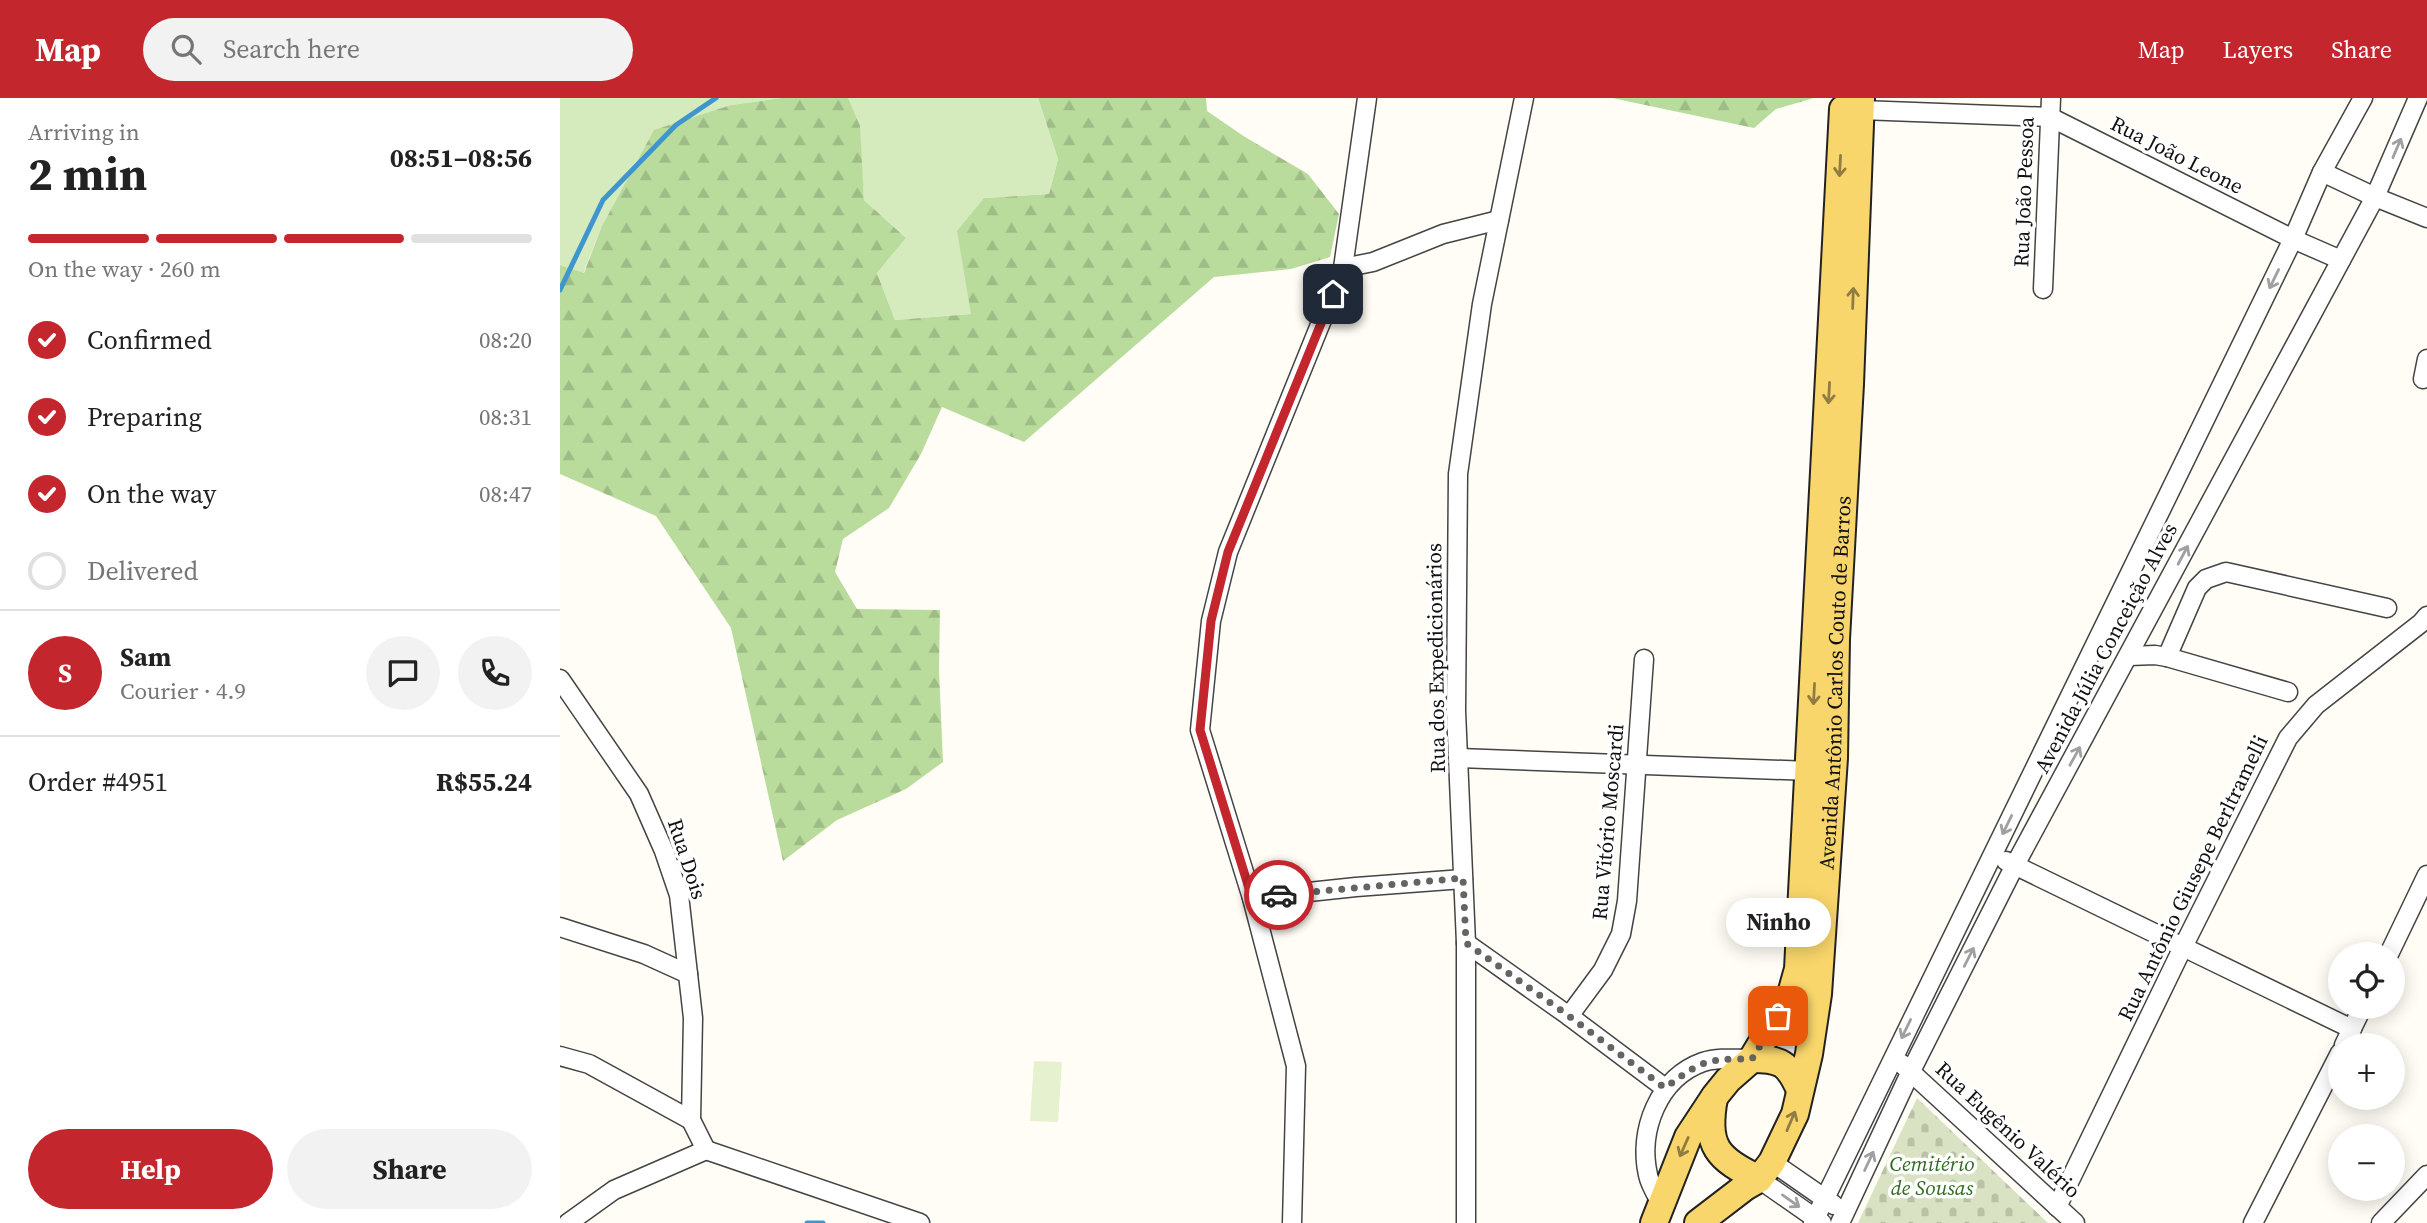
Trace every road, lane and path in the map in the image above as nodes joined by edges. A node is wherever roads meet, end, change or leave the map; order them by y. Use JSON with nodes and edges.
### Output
{"nodes":[{"id":1,"x":1367,"y":98,"type":"edge"},
{"id":2,"x":1524,"y":98,"type":"edge"},
{"id":3,"x":2050,"y":98,"type":"edge"},
{"id":4,"x":2363,"y":98,"type":"edge"},
{"id":5,"x":2418,"y":98,"type":"edge"},
{"id":6,"x":1855,"y":102,"type":"edge"},
{"id":7,"x":2050,"y":117,"type":"junction"},
{"id":8,"x":2322,"y":172,"type":"junction"},
{"id":9,"x":2375,"y":197,"type":"junction"},
{"id":10,"x":2427,"y":218,"type":"edge"},
{"id":11,"x":1499,"y":220,"type":"junction"},
{"id":12,"x":2293,"y":239,"type":"junction"},
{"id":13,"x":2341,"y":260,"type":"junction"},
{"id":14,"x":1343,"y":268,"type":"junction"},
{"id":15,"x":2043,"y":289,"type":"dead end"},
{"id":16,"x":2427,"y":359,"type":"edge"},
{"id":17,"x":2423,"y":379,"type":"dead end"},
{"id":18,"x":2387,"y":608,"type":"dead end"},
{"id":19,"x":2427,"y":616,"type":"edge"},
{"id":20,"x":2129,"y":656,"type":"junction"},
{"id":21,"x":2167,"y":657,"type":"junction"},
{"id":22,"x":1644,"y":659,"type":"dead end"},
{"id":23,"x":560,"y":679,"type":"edge"},
{"id":24,"x":2288,"y":692,"type":"dead end"},
{"id":25,"x":1459,"y":758,"type":"junction"},
{"id":26,"x":1638,"y":766,"type":"junction"},
{"id":27,"x":1810,"y":771,"type":"junction"},
{"id":28,"x":1992,"y":855,"type":"junction"},
{"id":29,"x":2015,"y":865,"type":"junction"},
{"id":30,"x":2427,"y":875,"type":"edge"},
{"id":31,"x":1463,"y":878,"type":"junction"},
{"id":32,"x":1252,"y":898,"type":"junction"},
{"id":33,"x":2422,"y":900,"type":"edge"},
{"id":34,"x":560,"y":927,"type":"edge"},
{"id":35,"x":2396,"y":942,"type":"edge"},
{"id":36,"x":1466,"y":943,"type":"junction"},
{"id":37,"x":2183,"y":947,"type":"junction"},
{"id":38,"x":688,"y":974,"type":"junction"},
{"id":39,"x":1569,"y":1016,"type":"junction"},
{"id":40,"x":2341,"y":1033,"type":"edge"},
{"id":41,"x":560,"y":1056,"type":"edge"},
{"id":42,"x":1893,"y":1056,"type":"junction"},
{"id":43,"x":1752,"y":1059,"type":"junction"},
{"id":44,"x":1911,"y":1071,"type":"junction"},
{"id":45,"x":2328,"y":1076,"type":"edge"},
{"id":46,"x":1665,"y":1088,"type":"junction"},
{"id":47,"x":1800,"y":1090,"type":"junction"},
{"id":48,"x":1714,"y":1096,"type":"junction"},
{"id":49,"x":691,"y":1120,"type":"junction"},
{"id":50,"x":705,"y":1150,"type":"junction"},
{"id":51,"x":1765,"y":1171,"type":"junction"},
{"id":52,"x":2427,"y":1175,"type":"edge"},
{"id":53,"x":1825,"y":1200,"type":"junction"},
{"id":54,"x":2057,"y":1207,"type":"junction"},
{"id":55,"x":1658,"y":1214,"type":"edge"},
{"id":56,"x":1842,"y":1218,"type":"edge"},
{"id":57,"x":1817,"y":1222,"type":"edge"},
{"id":58,"x":568,"y":1223,"type":"edge"},
{"id":59,"x":920,"y":1223,"type":"edge"},
{"id":60,"x":1292,"y":1223,"type":"edge"},
{"id":61,"x":1466,"y":1223,"type":"edge"},
{"id":62,"x":1698,"y":1223,"type":"edge"},
{"id":63,"x":2075,"y":1223,"type":"edge"},
{"id":64,"x":2253,"y":1223,"type":"edge"},
{"id":65,"x":2381,"y":1223,"type":"edge"}],
"edges":[{"from":1,"to":14,"type":"street"},
{"from":2,"to":11,"type":"street","name":"Rua dos Expedicionários"},
{"from":3,"to":7,"type":"street","name":"Rua João Pessoa"},
{"from":4,"to":8,"type":"street","name":"Avenida Júlia Conceição Alves"},
{"from":9,"to":5,"type":"street","name":"Avenida Júlia Conceição Alves","one_way":true},
{"from":6,"to":7,"type":"street","name":"Rua João Leone"},
{"from":6,"to":27,"type":"main road","name":"Avenida Antônio Carlos Couto de Barros","one_way":true},
{"from":47,"to":6,"type":"main road","name":"Avenida Antônio Carlos Couto de Barros","one_way":true},
{"from":7,"to":12,"type":"street","name":"Rua João Leone"},
{"from":7,"to":15,"type":"street","name":"Rua João Pessoa"},
{"from":8,"to":9,"type":"street"},
{"from":8,"to":12,"type":"street","name":"Avenida Júlia Conceição Alves"},
{"from":9,"to":10,"type":"street"},
{"from":9,"to":13,"type":"street","name":"Avenida Júlia Conceição Alves"},
{"from":11,"to":14,"type":"street"},
{"from":11,"to":25,"type":"street","name":"Rua dos Expedicionários"},
{"from":12,"to":13,"type":"street","name":"Rua João Leone"},
{"from":12,"to":28,"type":"street","name":"Avenida Júlia Conceição Alves","one_way":true},
{"from":20,"to":13,"type":"street","name":"Avenida Júlia Conceição Alves","one_way":true},
{"from":14,"to":32,"type":"street"},
{"from":16,"to":17,"type":"street"},
{"from":18,"to":21,"type":"street"},
{"from":19,"to":37,"type":"street","name":"Rua Antônio Giusepe Berltramelli"},
{"from":20,"to":21,"type":"street"},
{"from":29,"to":20,"type":"street","name":"Avenida Júlia Conceição Alves","one_way":true},
{"from":21,"to":24,"type":"street"},
{"from":22,"to":26,"type":"street","name":"Rua Vitório Moscardi"},
{"from":23,"to":38,"type":"street","name":"Rua Dois"},
{"from":25,"to":26,"type":"street"},
{"from":25,"to":31,"type":"street","name":"Rua dos Expedicionários"},
{"from":26,"to":27,"type":"street"},
{"from":26,"to":39,"type":"street","name":"Rua Vitório Moscardi"},
{"from":27,"to":43,"type":"main road","name":"Avenida Antônio Carlos Couto de Barros"},
{"from":28,"to":29,"type":"street"},
{"from":28,"to":42,"type":"street","name":"Avenida Júlia Conceição Alves","one_way":true},
{"from":29,"to":37,"type":"street"},
{"from":44,"to":29,"type":"street","name":"Avenida Júlia Conceição Alves","one_way":true},
{"from":30,"to":33,"type":"street"},
{"from":31,"to":32,"type":"street"},
{"from":31,"to":36,"type":"street","name":"Rua dos Expedicionários"},
{"from":32,"to":60,"type":"street"},
{"from":33,"to":35,"type":"street"},
{"from":34,"to":38,"type":"street"},
{"from":36,"to":39,"type":"street"},
{"from":36,"to":61,"type":"street","name":"Rua dos Expedicionários"},
{"from":37,"to":40,"type":"street"},
{"from":37,"to":54,"type":"street","name":"Rua Antônio Giusepe Berltramelli"},
{"from":38,"to":49,"type":"street","name":"Rua Dois"},
{"from":39,"to":46,"type":"street"},
{"from":41,"to":49,"type":"street"},
{"from":42,"to":44,"type":"street","name":"Rua Eugênio Valério"},
{"from":42,"to":53,"type":"street","name":"Avenida Júlia Conceição Alves"},
{"from":43,"to":46,"type":"street"},
{"from":43,"to":47,"type":"main road"},
{"from":43,"to":48,"type":"main road","name":"Avenida Antônio Carlos Couto de Barros"},
{"from":44,"to":54,"type":"street","name":"Rua Eugênio Valério"},
{"from":56,"to":44,"type":"street","name":"Avenida Júlia Conceição Alves","one_way":true},
{"from":45,"to":64,"type":"street"},
{"from":46,"to":55,"type":"street"},
{"from":51,"to":47,"type":"main road","name":"Avenida Antônio Carlos Couto de Barros","one_way":true},
{"from":48,"to":51,"type":"main road"},
{"from":48,"to":55,"type":"main road","name":"Avenida Antônio Carlos Couto de Barros","one_way":true},
{"from":49,"to":50,"type":"street"},
{"from":50,"to":58,"type":"street"},
{"from":50,"to":59,"type":"street"},
{"from":51,"to":53,"type":"street"},
{"from":51,"to":57,"type":"street","one_way":true},
{"from":51,"to":62,"type":"main road"},
{"from":52,"to":65,"type":"street"},
{"from":53,"to":56,"type":"street"},
{"from":53,"to":57,"type":"street","name":"Avenida Júlia Conceição Alves"},
{"from":54,"to":63,"type":"street","name":"Rua Eugênio Valério"}]}
